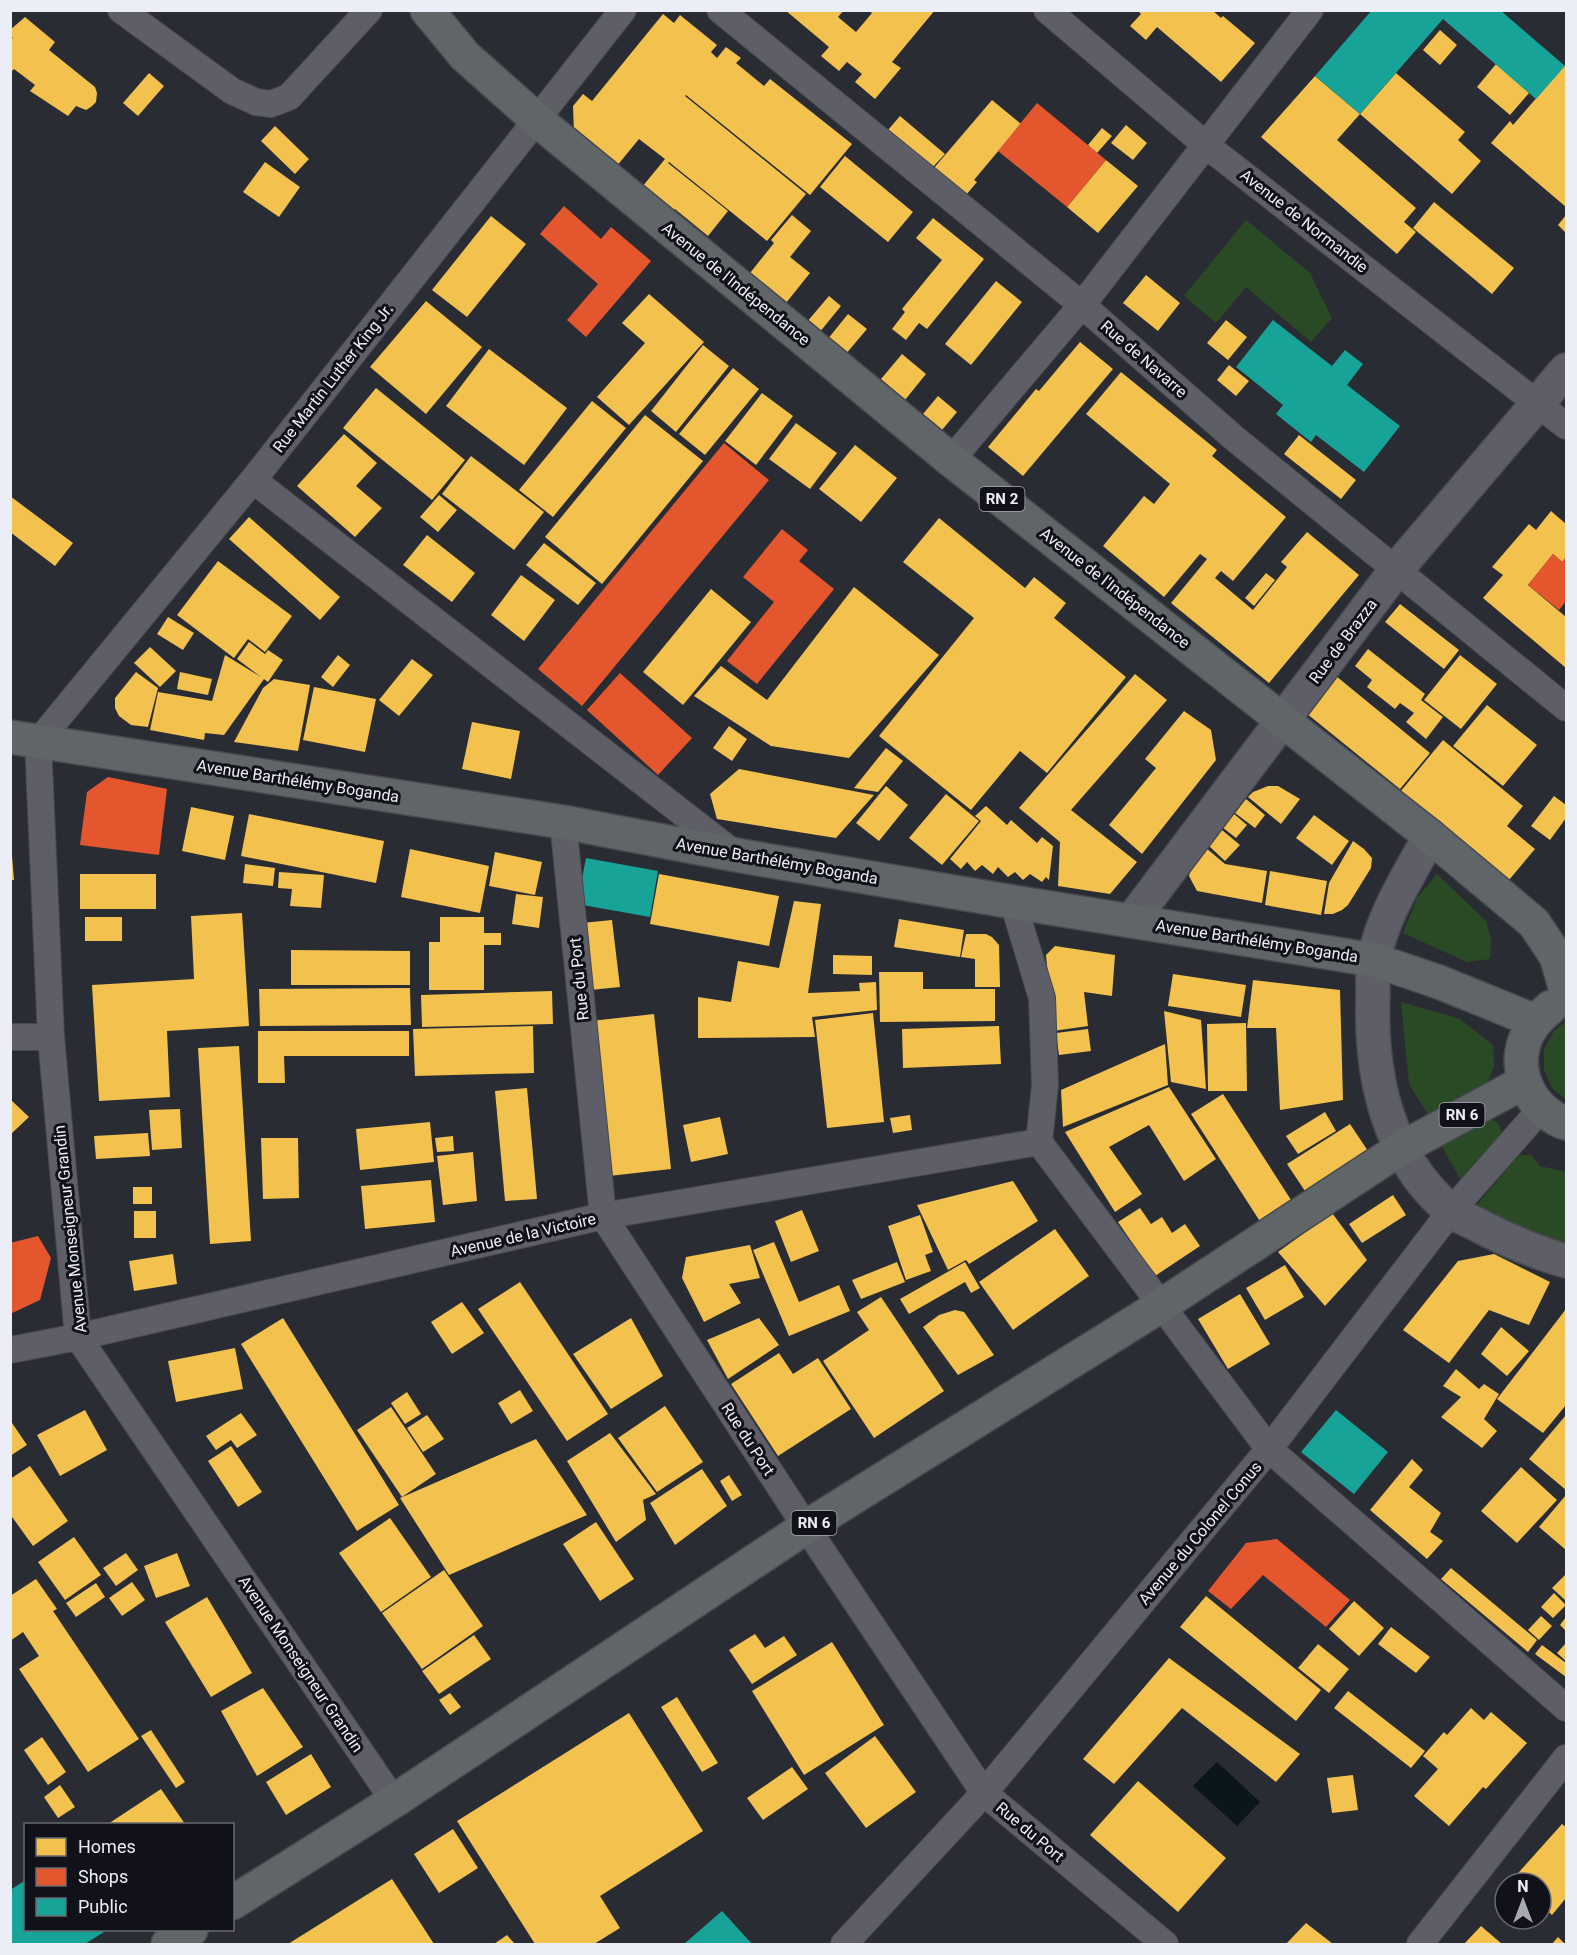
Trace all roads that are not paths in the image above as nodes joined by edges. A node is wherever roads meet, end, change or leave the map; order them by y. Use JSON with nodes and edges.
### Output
{"nodes":[{"id":1,"x":121,"y":10,"type":"edge"},
{"id":2,"x":369,"y":10,"type":"edge"},
{"id":3,"x":427,"y":10,"type":"edge"},
{"id":4,"x":623,"y":10,"type":"edge"},
{"id":5,"x":720,"y":10,"type":"edge"},
{"id":6,"x":1047,"y":10,"type":"edge"},
{"id":7,"x":1310,"y":10,"type":"edge"},
{"id":8,"x":537,"y":120,"type":"junction"},
{"id":9,"x":1207,"y":146,"type":"junction"},
{"id":10,"x":1082,"y":305,"type":"junction"},
{"id":11,"x":1566,"y":370,"type":"edge"},
{"id":12,"x":1539,"y":404,"type":"junction"},
{"id":13,"x":1566,"y":426,"type":"edge"},
{"id":14,"x":951,"y":460,"type":"junction"},
{"id":15,"x":253,"y":480,"type":"junction"},
{"id":16,"x":1396,"y":570,"type":"junction"},
{"id":17,"x":1566,"y":708,"type":"edge"},
{"id":18,"x":1284,"y":720,"type":"junction"},
{"id":19,"x":19,"y":737,"type":"edge"},
{"id":20,"x":563,"y":822,"type":"junction"},
{"id":21,"x":1430,"y":836,"type":"junction"},
{"id":22,"x":736,"y":855,"type":"junction"},
{"id":23,"x":1013,"y":902,"type":"junction"},
{"id":24,"x":1132,"y":920,"type":"junction"},
{"id":25,"x":1374,"y":960,"type":"junction"},
{"id":26,"x":1566,"y":990,"type":"edge"},
{"id":27,"x":1566,"y":1000,"type":"edge"},
{"id":28,"x":1535,"y":1021,"type":"junction"},
{"id":29,"x":10,"y":1037,"type":"edge"},
{"id":30,"x":51,"y":1037,"type":"junction"},
{"id":31,"x":1524,"y":1082,"type":"junction"},
{"id":32,"x":1554,"y":1116,"type":"edge"},
{"id":33,"x":1040,"y":1142,"type":"junction"},
{"id":34,"x":1400,"y":1149,"type":"junction"},
{"id":35,"x":1451,"y":1211,"type":"junction"},
{"id":36,"x":603,"y":1216,"type":"junction"},
{"id":37,"x":1566,"y":1261,"type":"edge"},
{"id":38,"x":1162,"y":1305,"type":"junction"},
{"id":39,"x":78,"y":1337,"type":"junction"},
{"id":40,"x":10,"y":1350,"type":"edge"},
{"id":41,"x":1269,"y":1449,"type":"junction"},
{"id":42,"x":806,"y":1527,"type":"junction"},
{"id":43,"x":1566,"y":1708,"type":"edge"},
{"id":44,"x":1566,"y":1758,"type":"edge"},
{"id":45,"x":984,"y":1793,"type":"junction"},
{"id":46,"x":394,"y":1801,"type":"junction"},
{"id":47,"x":234,"y":1902,"type":"edge"},
{"id":48,"x":188,"y":1931,"type":"edge"},
{"id":49,"x":168,"y":1944,"type":"edge"},
{"id":50,"x":844,"y":1944,"type":"edge"},
{"id":51,"x":1165,"y":1944,"type":"edge"},
{"id":52,"x":1420,"y":1944,"type":"edge"}],
"edges":[{"from":1,"to":2,"type":"street"},
{"from":3,"to":8,"type":"main road","name":"Avenue de l'Indépendance","number":"RN 2"},
{"from":4,"to":8,"type":"street","name":"Rue Martin Luther King Jr."},
{"from":5,"to":10,"type":"street","name":"Rue de Navarre"},
{"from":6,"to":9,"type":"street","name":"Avenue de Normandie"},
{"from":7,"to":9,"type":"street"},
{"from":8,"to":14,"type":"main road","name":"Avenue de l'Indépendance","number":"RN 2"},
{"from":8,"to":15,"type":"street","name":"Rue Martin Luther King Jr."},
{"from":9,"to":10,"type":"street"},
{"from":9,"to":12,"type":"street","name":"Avenue de Normandie"},
{"from":10,"to":14,"type":"street"},
{"from":10,"to":16,"type":"street","name":"Rue de Navarre"},
{"from":11,"to":12,"type":"street","name":"Rue de Brazza"},
{"from":12,"to":13,"type":"street","name":"Avenue de Normandie"},
{"from":12,"to":16,"type":"street","name":"Rue de Brazza"},
{"from":14,"to":18,"type":"main road","name":"Avenue de l'Indépendance","number":"RN 2"},
{"from":15,"to":19,"type":"street","name":"Rue Martin Luther King Jr."},
{"from":15,"to":22,"type":"street"},
{"from":16,"to":17,"type":"street","name":"Rue de Navarre"},
{"from":16,"to":18,"type":"street","name":"Rue de Brazza"},
{"from":18,"to":21,"type":"main road","name":"Avenue de l'Indépendance","number":"RN 2"},
{"from":18,"to":24,"type":"street","name":"Rue de Brazza"},
{"from":19,"to":20,"type":"main road","name":"Avenue Barthélémy Boganda"},
{"from":19,"to":30,"type":"street","name":"Avenue Monseigneur Grandin"},
{"from":20,"to":22,"type":"main road","name":"Avenue Barthélémy Boganda"},
{"from":20,"to":36,"type":"street","name":"Rue du Port"},
{"from":21,"to":25,"type":"street"},
{"from":21,"to":26,"type":"main road","name":"Avenue de l'Indépendance","number":"RN 2"},
{"from":22,"to":23,"type":"main road","name":"Avenue Barthélémy Boganda"},
{"from":23,"to":24,"type":"main road","name":"Avenue Barthélémy Boganda"},
{"from":23,"to":33,"type":"street"},
{"from":24,"to":25,"type":"main road","name":"Avenue Barthélémy Boganda"},
{"from":25,"to":28,"type":"main road","name":"Avenue Barthélémy Boganda"},
{"from":25,"to":34,"type":"street"},
{"from":27,"to":28,"type":"main road"},
{"from":28,"to":31,"type":"main road"},
{"from":29,"to":30,"type":"street"},
{"from":30,"to":39,"type":"street","name":"Avenue Monseigneur Grandin"},
{"from":31,"to":32,"type":"main road"},
{"from":31,"to":34,"type":"main road","number":"RN 6"},
{"from":32,"to":35,"type":"street","name":"Avenue du Colonel Conus"},
{"from":33,"to":36,"type":"street","name":"Avenue de la Victoire"},
{"from":33,"to":38,"type":"street"},
{"from":34,"to":35,"type":"street"},
{"from":34,"to":38,"type":"main road","number":"RN 6"},
{"from":35,"to":37,"type":"street"},
{"from":35,"to":41,"type":"street","name":"Avenue du Colonel Conus"},
{"from":36,"to":39,"type":"street","name":"Avenue de la Victoire"},
{"from":36,"to":42,"type":"street","name":"Rue du Port"},
{"from":38,"to":41,"type":"street"},
{"from":38,"to":42,"type":"main road","number":"RN 6"},
{"from":39,"to":40,"type":"street","name":"Avenue de la Victoire"},
{"from":39,"to":46,"type":"street","name":"Avenue Monseigneur Grandin"},
{"from":41,"to":43,"type":"street"},
{"from":41,"to":45,"type":"street","name":"Avenue du Colonel Conus"},
{"from":42,"to":45,"type":"street","name":"Rue du Port"},
{"from":42,"to":46,"type":"main road","number":"RN 6"},
{"from":44,"to":52,"type":"street"},
{"from":45,"to":50,"type":"street","name":"Avenue du Colonel Conus"},
{"from":45,"to":51,"type":"street","name":"Rue du Port"},
{"from":46,"to":47,"type":"main road","number":"RN 6"},
{"from":48,"to":49,"type":"main road"}]}
